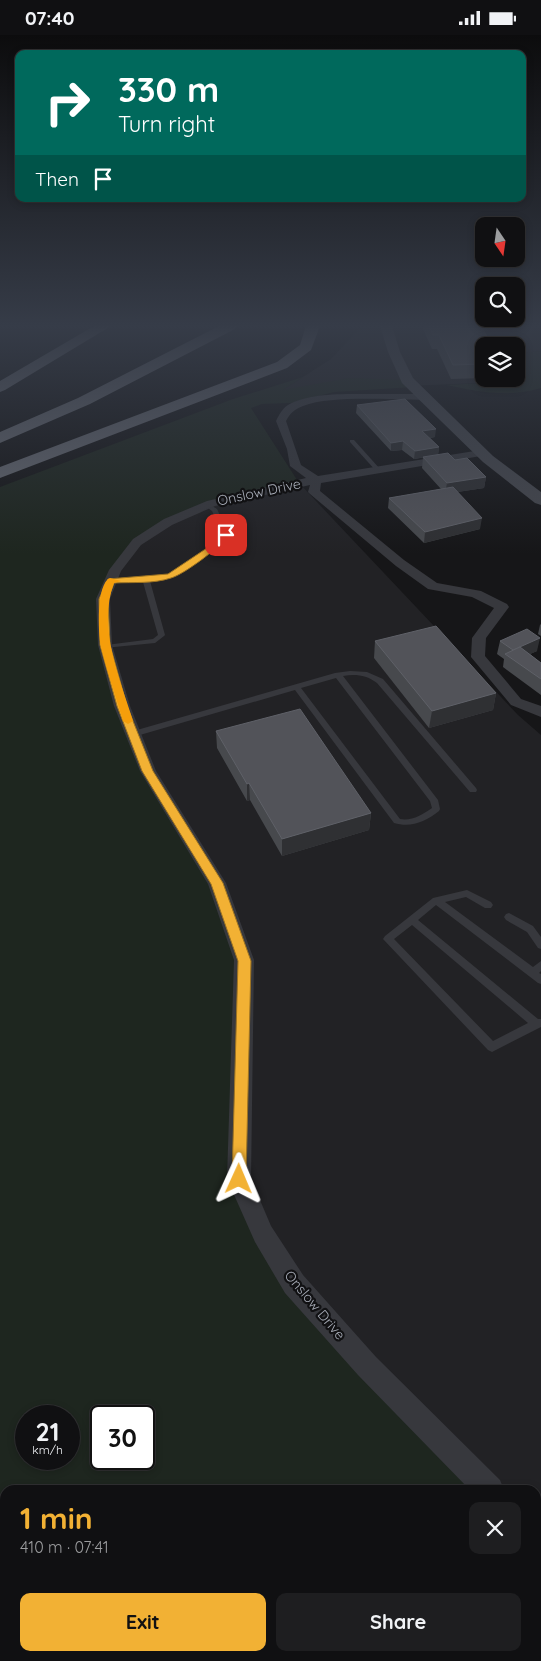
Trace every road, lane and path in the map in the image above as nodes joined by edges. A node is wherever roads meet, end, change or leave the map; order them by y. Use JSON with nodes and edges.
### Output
{"nodes":[{"id":1,"x":82,"y":402,"type":"edge"},
{"id":2,"x":186,"y":402,"type":"edge"},
{"id":3,"x":306,"y":402,"type":"edge"},
{"id":4,"x":429,"y":402,"type":"edge"},
{"id":5,"x":0,"y":438,"type":"edge"},
{"id":6,"x":352,"y":441,"type":"dead end"},
{"id":7,"x":481,"y":453,"type":"junction"},
{"id":8,"x":378,"y":470,"type":"junction"},
{"id":9,"x":0,"y":473,"type":"edge"},
{"id":10,"x":316,"y":481,"type":"junction"},
{"id":11,"x":541,"y":501,"type":"edge"},
{"id":12,"x":207,"y":505,"type":"junction"},
{"id":13,"x":146,"y":580,"type":"junction"},
{"id":14,"x":110,"y":581,"type":"junction"},
{"id":15,"x":106,"y":647,"type":"junction"},
{"id":16,"x":338,"y":675,"type":"junction"},
{"id":17,"x":297,"y":687,"type":"junction"},
{"id":18,"x":541,"y":712,"type":"edge"},
{"id":19,"x":133,"y":735,"type":"junction"},
{"id":20,"x":473,"y":790,"type":"dead end"},
{"id":21,"x":436,"y":900,"type":"junction"},
{"id":22,"x":488,"y":905,"type":"dead end"},
{"id":23,"x":509,"y":917,"type":"dead end"},
{"id":24,"x":412,"y":920,"type":"junction"},
{"id":25,"x":541,"y":945,"type":"edge"},
{"id":26,"x":541,"y":965,"type":"edge"},
{"id":27,"x":537,"y":976,"type":"edge"},
{"id":28,"x":538,"y":1023,"type":"edge"},
{"id":29,"x":485,"y":1485,"type":"edge"}],
"edges":[{"from":1,"to":5,"type":"highway"},
{"from":2,"to":9,"type":"highway"},
{"from":3,"to":10,"type":"street"},
{"from":4,"to":7,"type":"street"},
{"from":6,"to":8,"type":"lane"},
{"from":7,"to":8,"type":"street","name":"Onslow Drive"},
{"from":7,"to":11,"type":"street"},
{"from":8,"to":10,"type":"street","name":"Onslow Drive"},
{"from":10,"to":12,"type":"street","name":"Onslow Drive"},
{"from":10,"to":18,"type":"street"},
{"from":12,"to":13,"type":"lane"},
{"from":12,"to":14,"type":"street","name":"Onslow Drive"},
{"from":13,"to":14,"type":"lane"},
{"from":13,"to":15,"type":"lane"},
{"from":14,"to":15,"type":"street","name":"Onslow Drive"},
{"from":15,"to":19,"type":"street","name":"Onslow Drive"},
{"from":16,"to":17,"type":"lane"},
{"from":16,"to":17,"type":"lane"},
{"from":16,"to":20,"type":"lane"},
{"from":17,"to":19,"type":"lane"},
{"from":19,"to":29,"type":"street","name":"Onslow Drive"},
{"from":21,"to":22,"type":"lane"},
{"from":21,"to":24,"type":"lane"},
{"from":21,"to":27,"type":"lane"},
{"from":23,"to":25,"type":"lane"},
{"from":24,"to":28,"type":"lane"},
{"from":24,"to":28,"type":"lane"},
{"from":26,"to":27,"type":"lane"}]}
